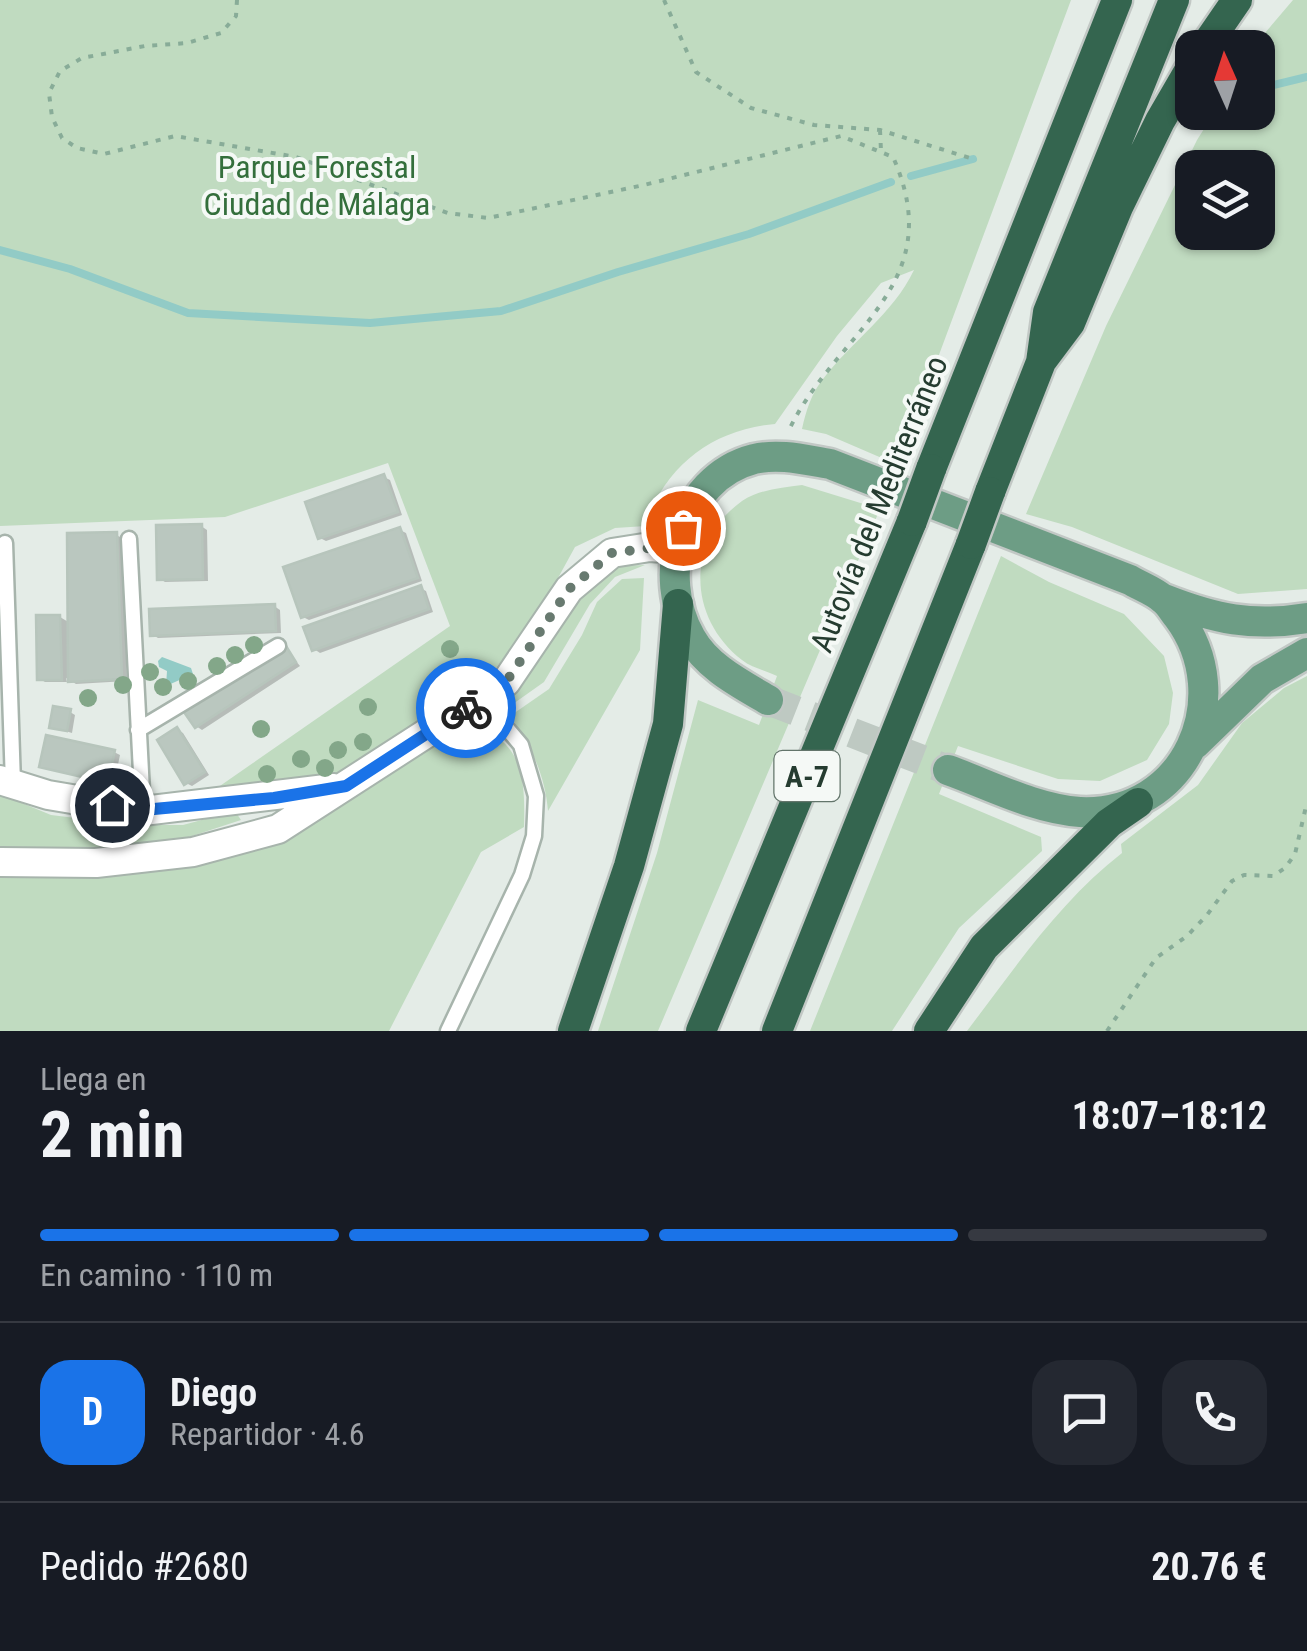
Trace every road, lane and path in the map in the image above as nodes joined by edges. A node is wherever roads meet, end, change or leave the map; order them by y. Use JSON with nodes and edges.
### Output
{"nodes":[{"id":1,"x":237,"y":0,"type":"edge"},
{"id":2,"x":664,"y":0,"type":"edge"},
{"id":3,"x":1117,"y":0,"type":"edge"},
{"id":4,"x":1174,"y":0,"type":"edge"},
{"id":5,"x":1237,"y":0,"type":"edge"},
{"id":6,"x":1216,"y":30,"type":"edge"},
{"id":7,"x":1175,"y":95,"type":"edge"},
{"id":8,"x":880,"y":130,"type":"junction"},
{"id":9,"x":880,"y":150,"type":"junction"},
{"id":10,"x":973,"y":159,"type":"dead end"},
{"id":11,"x":1041,"y":362,"type":"junction"},
{"id":12,"x":780,"y":456,"type":"junction"},
{"id":13,"x":129,"y":538,"type":"dead end"},
{"id":14,"x":5,"y":544,"type":"dead end"},
{"id":15,"x":675,"y":549,"type":"junction"},
{"id":16,"x":1164,"y":599,"type":"junction"},
{"id":17,"x":678,"y":604,"type":"junction"},
{"id":18,"x":1307,"y":618,"type":"edge"},
{"id":19,"x":278,"y":646,"type":"dead end"},
{"id":20,"x":1307,"y":653,"type":"edge"},
{"id":21,"x":482,"y":699,"type":"junction"},
{"id":22,"x":768,"y":700,"type":"tunnel mouth"},
{"id":23,"x":138,"y":730,"type":"junction"},
{"id":24,"x":1193,"y":746,"type":"junction"},
{"id":25,"x":948,"y":770,"type":"tunnel mouth"},
{"id":26,"x":7,"y":782,"type":"edge"},
{"id":27,"x":346,"y":786,"type":"junction"},
{"id":28,"x":1307,"y":802,"type":"edge"},
{"id":29,"x":1138,"y":803,"type":"junction"},
{"id":30,"x":143,"y":810,"type":"junction"},
{"id":31,"x":0,"y":862,"type":"edge"},
{"id":32,"x":448,"y":1031,"type":"edge"},
{"id":33,"x":573,"y":1031,"type":"edge"},
{"id":34,"x":701,"y":1031,"type":"edge"},
{"id":35,"x":777,"y":1031,"type":"edge"},
{"id":36,"x":929,"y":1031,"type":"edge"},
{"id":37,"x":1107,"y":1031,"type":"edge"}],
"edges":[{"from":1,"to":9,"type":"path"},
{"from":2,"to":8,"type":"path"},
{"from":3,"to":34,"type":"highway","name":"Autovía del Mediterráneo","number":"A-7","bridge":true},
{"from":4,"to":11,"type":"highway","number":"A-7"},
{"from":5,"to":6,"type":"highway"},
{"from":7,"to":11,"type":"highway"},
{"from":8,"to":9,"type":"path"},
{"from":8,"to":10,"type":"path"},
{"from":9,"to":12,"type":"path"},
{"from":11,"to":35,"type":"highway","number":"A-7","bridge":true},
{"from":12,"to":15,"type":"main road"},
{"from":12,"to":16,"type":"main road"},
{"from":13,"to":23,"type":"lane"},
{"from":14,"to":26,"type":"lane"},
{"from":15,"to":17,"type":"main road"},
{"from":15,"to":21,"type":"street"},
{"from":16,"to":18,"type":"main road"},
{"from":16,"to":24,"type":"main road"},
{"from":17,"to":22,"type":"main road"},
{"from":17,"to":33,"type":"highway"},
{"from":19,"to":23,"type":"lane"},
{"from":20,"to":24,"type":"main road"},
{"from":21,"to":27,"type":"street"},
{"from":21,"to":32,"type":"lane"},
{"from":23,"to":30,"type":"lane"},
{"from":24,"to":29,"type":"main road"},
{"from":25,"to":29,"type":"main road"},
{"from":26,"to":30,"type":"street"},
{"from":27,"to":30,"type":"street"},
{"from":27,"to":31,"type":"street"},
{"from":28,"to":37,"type":"path"},
{"from":29,"to":36,"type":"highway"}]}
